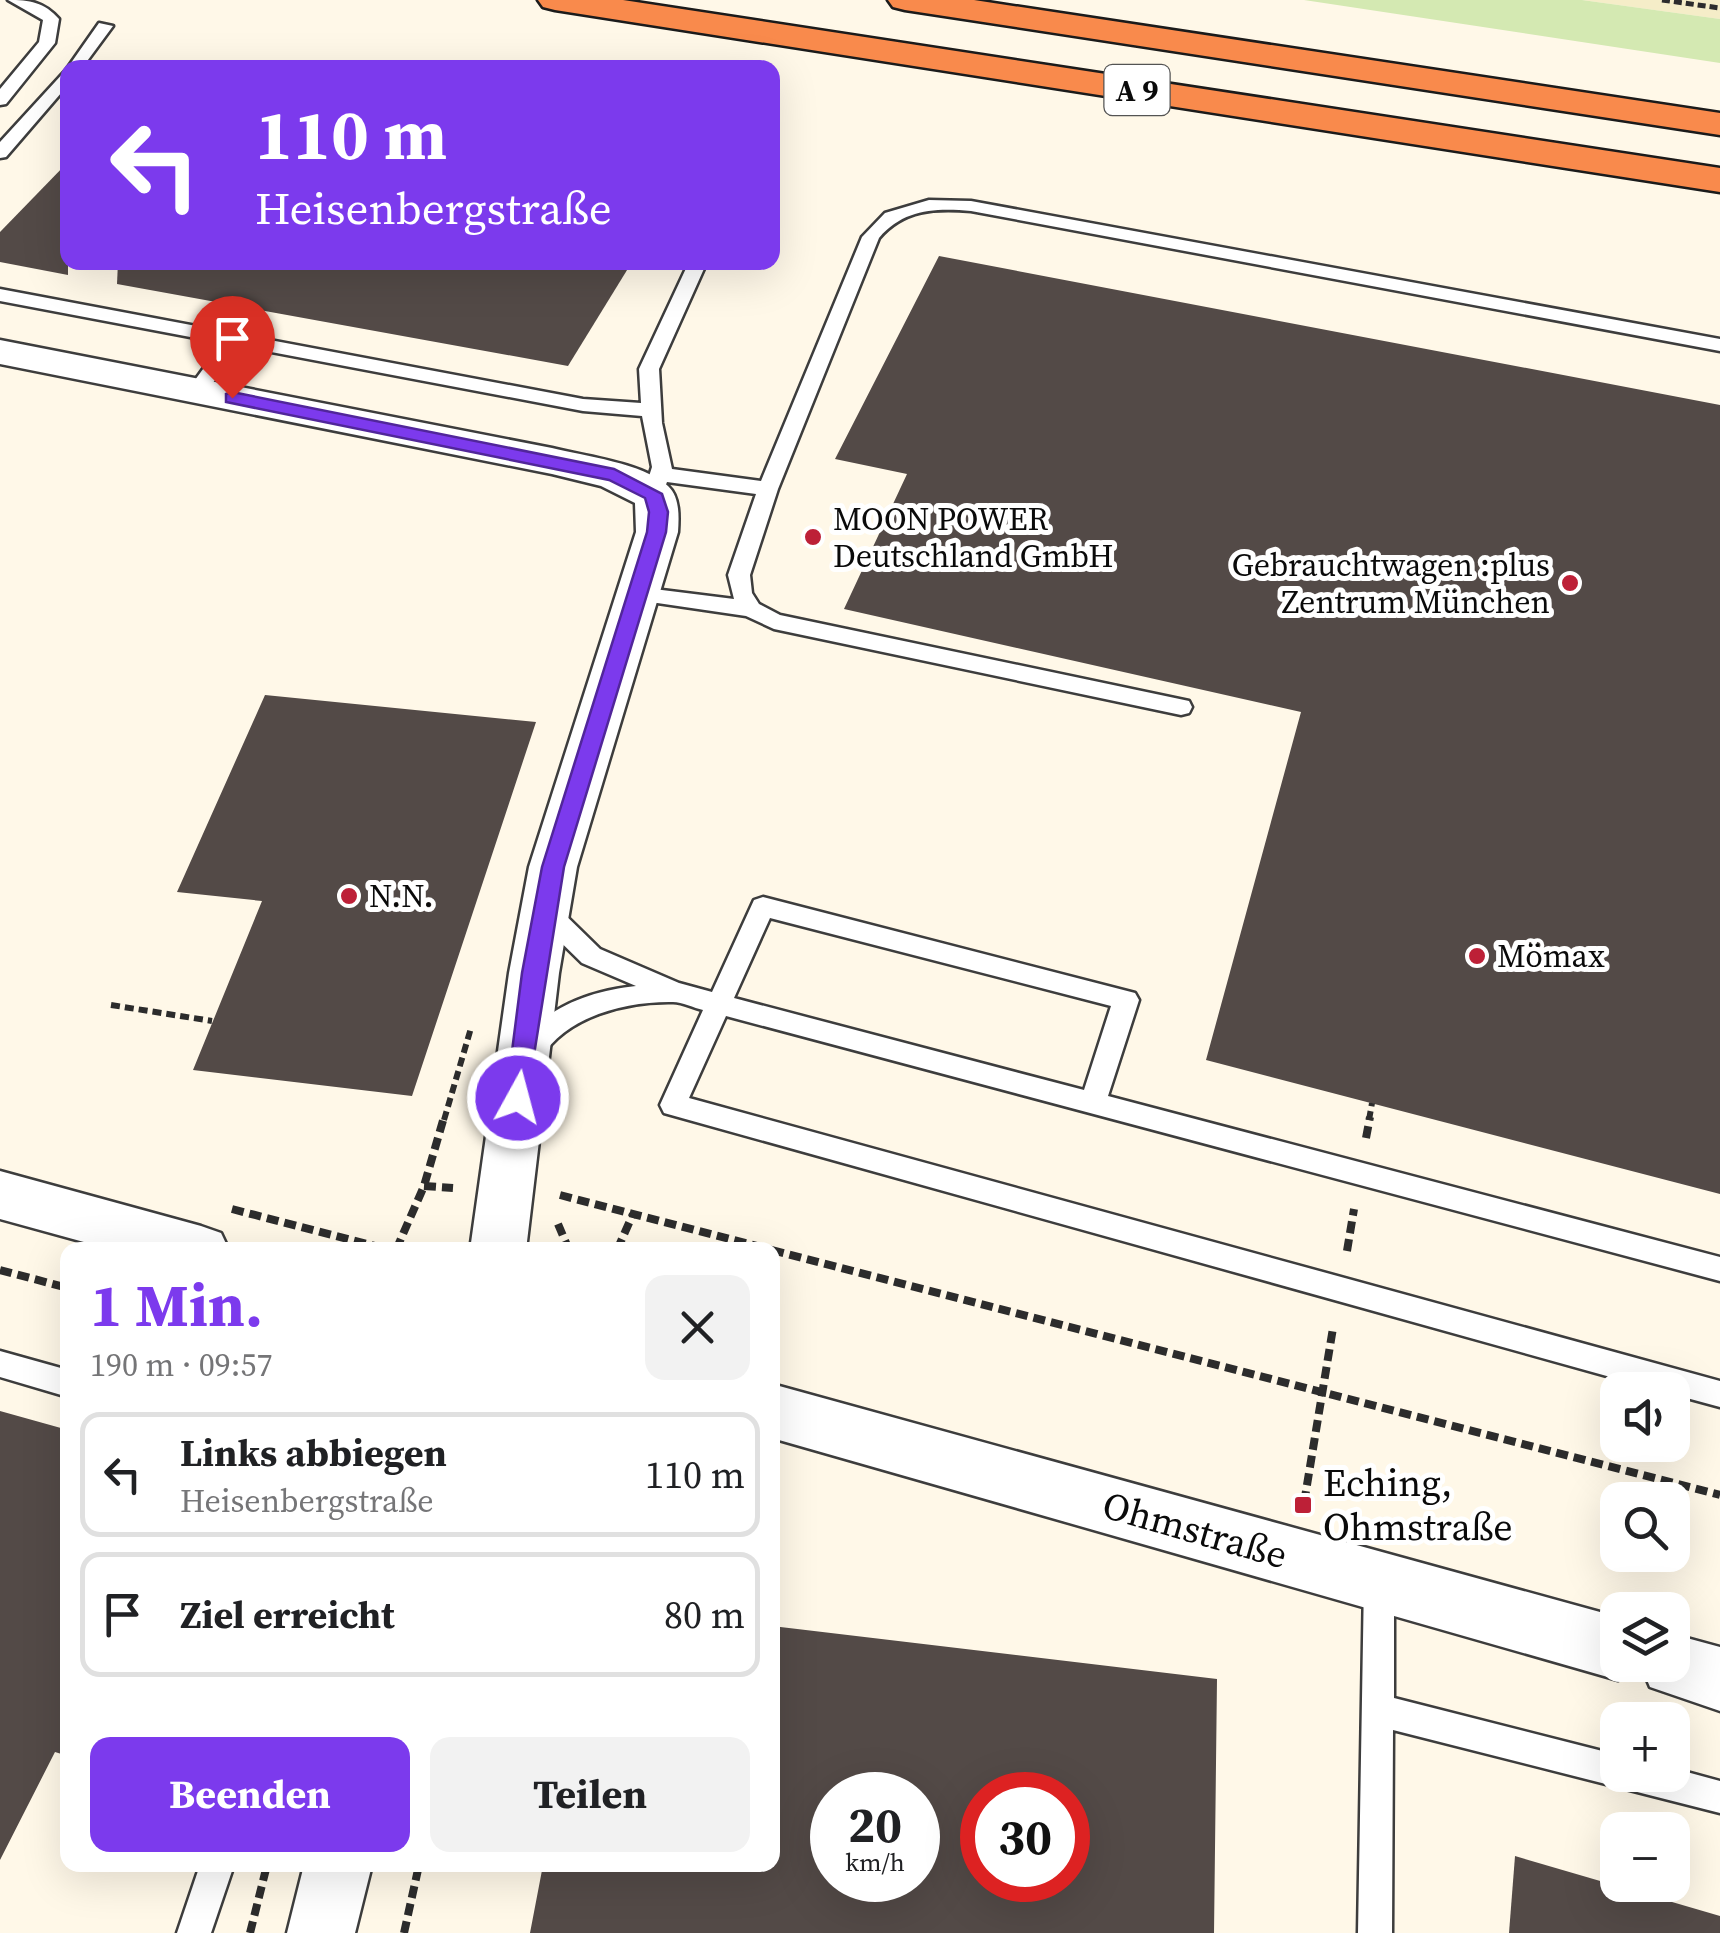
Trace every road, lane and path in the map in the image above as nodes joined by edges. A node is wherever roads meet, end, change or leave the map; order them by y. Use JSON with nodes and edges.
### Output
{"nodes":[{"id":1,"x":16,"y":0,"type":"edge"},
{"id":2,"x":554,"y":0,"type":"edge"},
{"id":3,"x":905,"y":0,"type":"edge"},
{"id":4,"x":1662,"y":0,"type":"edge"},
{"id":5,"x":1720,"y":8,"type":"edge"},
{"id":6,"x":105,"y":26,"type":"dead end"},
{"id":7,"x":79,"y":60,"type":"edge"},
{"id":8,"x":60,"y":83,"type":"edge"},
{"id":9,"x":0,"y":100,"type":"edge"},
{"id":10,"x":1720,"y":124,"type":"edge"},
{"id":11,"x":0,"y":152,"type":"edge"},
{"id":12,"x":1720,"y":180,"type":"edge"},
{"id":13,"x":694,"y":270,"type":"edge"},
{"id":14,"x":0,"y":295,"type":"edge"},
{"id":15,"x":235,"y":339,"type":"junction"},
{"id":16,"x":1720,"y":345,"type":"edge"},
{"id":17,"x":0,"y":352,"type":"edge"},
{"id":18,"x":197,"y":391,"type":"junction"},
{"id":19,"x":651,"y":410,"type":"junction"},
{"id":20,"x":656,"y":484,"type":"junction"},
{"id":21,"x":768,"y":489,"type":"junction"},
{"id":22,"x":638,"y":594,"type":"junction"},
{"id":23,"x":751,"y":610,"type":"junction"},
{"id":24,"x":1182,"y":707,"type":"dead end"},
{"id":25,"x":545,"y":911,"type":"junction"},
{"id":26,"x":674,"y":992,"type":"junction"},
{"id":27,"x":717,"y":1004,"type":"junction"},
{"id":28,"x":111,"y":1005,"type":"dead end"},
{"id":29,"x":212,"y":1021,"type":"dead end"},
{"id":30,"x":522,"y":1066,"type":"junction"},
{"id":31,"x":1093,"y":1103,"type":"junction"},
{"id":32,"x":548,"y":1192,"type":"dead end"},
{"id":33,"x":0,"y":1194,"type":"edge"},
{"id":34,"x":633,"y":1214,"type":"junction"},
{"id":35,"x":171,"y":1242,"type":"edge"},
{"id":36,"x":499,"y":1242,"type":"edge"},
{"id":37,"x":621,"y":1242,"type":"edge"},
{"id":38,"x":741,"y":1242,"type":"edge"},
{"id":39,"x":780,"y":1252,"type":"edge"},
{"id":40,"x":1720,"y":1269,"type":"edge"},
{"id":41,"x":0,"y":1270,"type":"edge"},
{"id":42,"x":60,"y":1286,"type":"edge"},
{"id":43,"x":0,"y":1364,"type":"edge"},
{"id":44,"x":60,"y":1382,"type":"edge"},
{"id":45,"x":1720,"y":1394,"type":"edge"},
{"id":46,"x":780,"y":1413,"type":"edge"},
{"id":47,"x":1720,"y":1494,"type":"edge"},
{"id":48,"x":1380,"y":1582,"type":"junction"},
{"id":49,"x":1600,"y":1645,"type":"edge"},
{"id":50,"x":1690,"y":1670,"type":"edge"},
{"id":51,"x":1720,"y":1678,"type":"edge"},
{"id":52,"x":1378,"y":1710,"type":"junction"},
{"id":53,"x":1600,"y":1766,"type":"edge"},
{"id":54,"x":1690,"y":1789,"type":"edge"},
{"id":55,"x":1720,"y":1797,"type":"edge"},
{"id":56,"x":215,"y":1872,"type":"edge"},
{"id":57,"x":265,"y":1872,"type":"edge"},
{"id":58,"x":336,"y":1872,"type":"edge"},
{"id":59,"x":417,"y":1872,"type":"edge"},
{"id":60,"x":194,"y":1933,"type":"edge"},
{"id":61,"x":250,"y":1933,"type":"edge"},
{"id":62,"x":321,"y":1933,"type":"edge"},
{"id":63,"x":404,"y":1933,"type":"edge"},
{"id":64,"x":1375,"y":1933,"type":"edge"}],
"edges":[{"from":1,"to":9,"type":"lane"},
{"from":2,"to":12,"type":"highway","number":"A 9"},
{"from":3,"to":10,"type":"highway","number":"A 9"},
{"from":4,"to":5,"type":"path"},
{"from":6,"to":7,"type":"lane"},
{"from":8,"to":11,"type":"lane"},
{"from":13,"to":19,"type":"lane"},
{"from":14,"to":15,"type":"lane"},
{"from":15,"to":18,"type":"lane"},
{"from":15,"to":19,"type":"lane"},
{"from":16,"to":21,"type":"lane"},
{"from":17,"to":18,"type":"street"},
{"from":18,"to":20,"type":"street"},
{"from":19,"to":20,"type":"lane"},
{"from":20,"to":21,"type":"lane"},
{"from":20,"to":22,"type":"street"},
{"from":21,"to":23,"type":"lane"},
{"from":22,"to":23,"type":"lane"},
{"from":22,"to":25,"type":"street"},
{"from":23,"to":24,"type":"lane"},
{"from":25,"to":26,"type":"lane"},
{"from":25,"to":30,"type":"street"},
{"from":26,"to":27,"type":"lane"},
{"from":26,"to":30,"type":"lane"},
{"from":27,"to":31,"type":"lane"},
{"from":27,"to":31,"type":"lane"},
{"from":27,"to":45,"type":"lane"},
{"from":28,"to":29,"type":"path"},
{"from":30,"to":36,"type":"street"},
{"from":31,"to":40,"type":"lane"},
{"from":32,"to":34,"type":"path"},
{"from":33,"to":35,"type":"street"},
{"from":34,"to":37,"type":"path"},
{"from":34,"to":38,"type":"path"},
{"from":39,"to":47,"type":"path"},
{"from":41,"to":42,"type":"path"},
{"from":43,"to":44,"type":"lane"},
{"from":46,"to":48,"type":"street","name":"Ohmstraße"},
{"from":48,"to":49,"type":"street","name":"Ohmstraße"},
{"from":48,"to":52,"type":"lane"},
{"from":50,"to":51,"type":"street"},
{"from":52,"to":53,"type":"lane"},
{"from":52,"to":64,"type":"lane"},
{"from":54,"to":55,"type":"lane"},
{"from":56,"to":60,"type":"lane"},
{"from":57,"to":61,"type":"path"},
{"from":58,"to":62,"type":"street"},
{"from":59,"to":63,"type":"path"}]}
